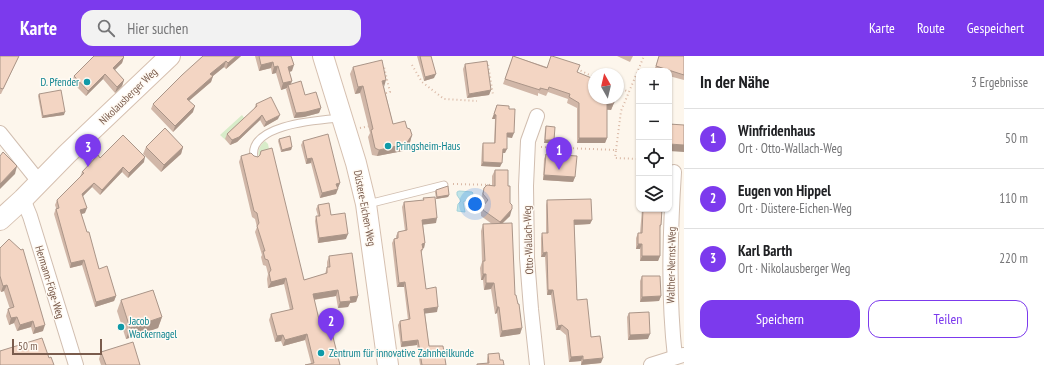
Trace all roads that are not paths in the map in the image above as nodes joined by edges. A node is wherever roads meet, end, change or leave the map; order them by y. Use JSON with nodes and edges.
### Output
{"nodes":[{"id":1,"x":170,"y":56,"type":"edge"},
{"id":2,"x":323,"y":56,"type":"edge"},
{"id":3,"x":537,"y":116,"type":"dead end"},
{"id":4,"x":344,"y":125,"type":"junction"},
{"id":5,"x":0,"y":133,"type":"edge"},
{"id":6,"x":254,"y":158,"type":"edge"},
{"id":7,"x":674,"y":172,"type":"dead end"},
{"id":8,"x":40,"y":183,"type":"junction"},
{"id":9,"x":444,"y":185,"type":"road end"},
{"id":10,"x":23,"y":199,"type":"junction"},
{"id":11,"x":366,"y":204,"type":"junction"},
{"id":12,"x":0,"y":220,"type":"edge"},
{"id":13,"x":679,"y":356,"type":"edge"},
{"id":14,"x":76,"y":365,"type":"edge"},
{"id":15,"x":388,"y":365,"type":"edge"},
{"id":16,"x":537,"y":365,"type":"edge"},
{"id":17,"x":651,"y":365,"type":"edge"}],
"edges":[{"from":1,"to":8,"type":"street","name":"Nikolausberger Weg"},
{"from":2,"to":4,"type":"street","name":"Düstere-Eichen-Weg"},
{"from":3,"to":16,"type":"street","name":"Otto-Wallach-Weg"},
{"from":4,"to":6,"type":"lane"},
{"from":4,"to":11,"type":"street","name":"Düstere-Eichen-Weg"},
{"from":5,"to":8,"type":"street"},
{"from":7,"to":13,"type":"street","name":"Walther-Nernst-Weg"},
{"from":8,"to":10,"type":"street","name":"Nikolausberger Weg"},
{"from":9,"to":11,"type":"lane"},
{"from":10,"to":12,"type":"street","name":"Nikolausberger Weg"},
{"from":10,"to":14,"type":"street","name":"Hermann-Föge-Weg"},
{"from":11,"to":15,"type":"street","name":"Düstere-Eichen-Weg"},
{"from":13,"to":17,"type":"street"}]}
